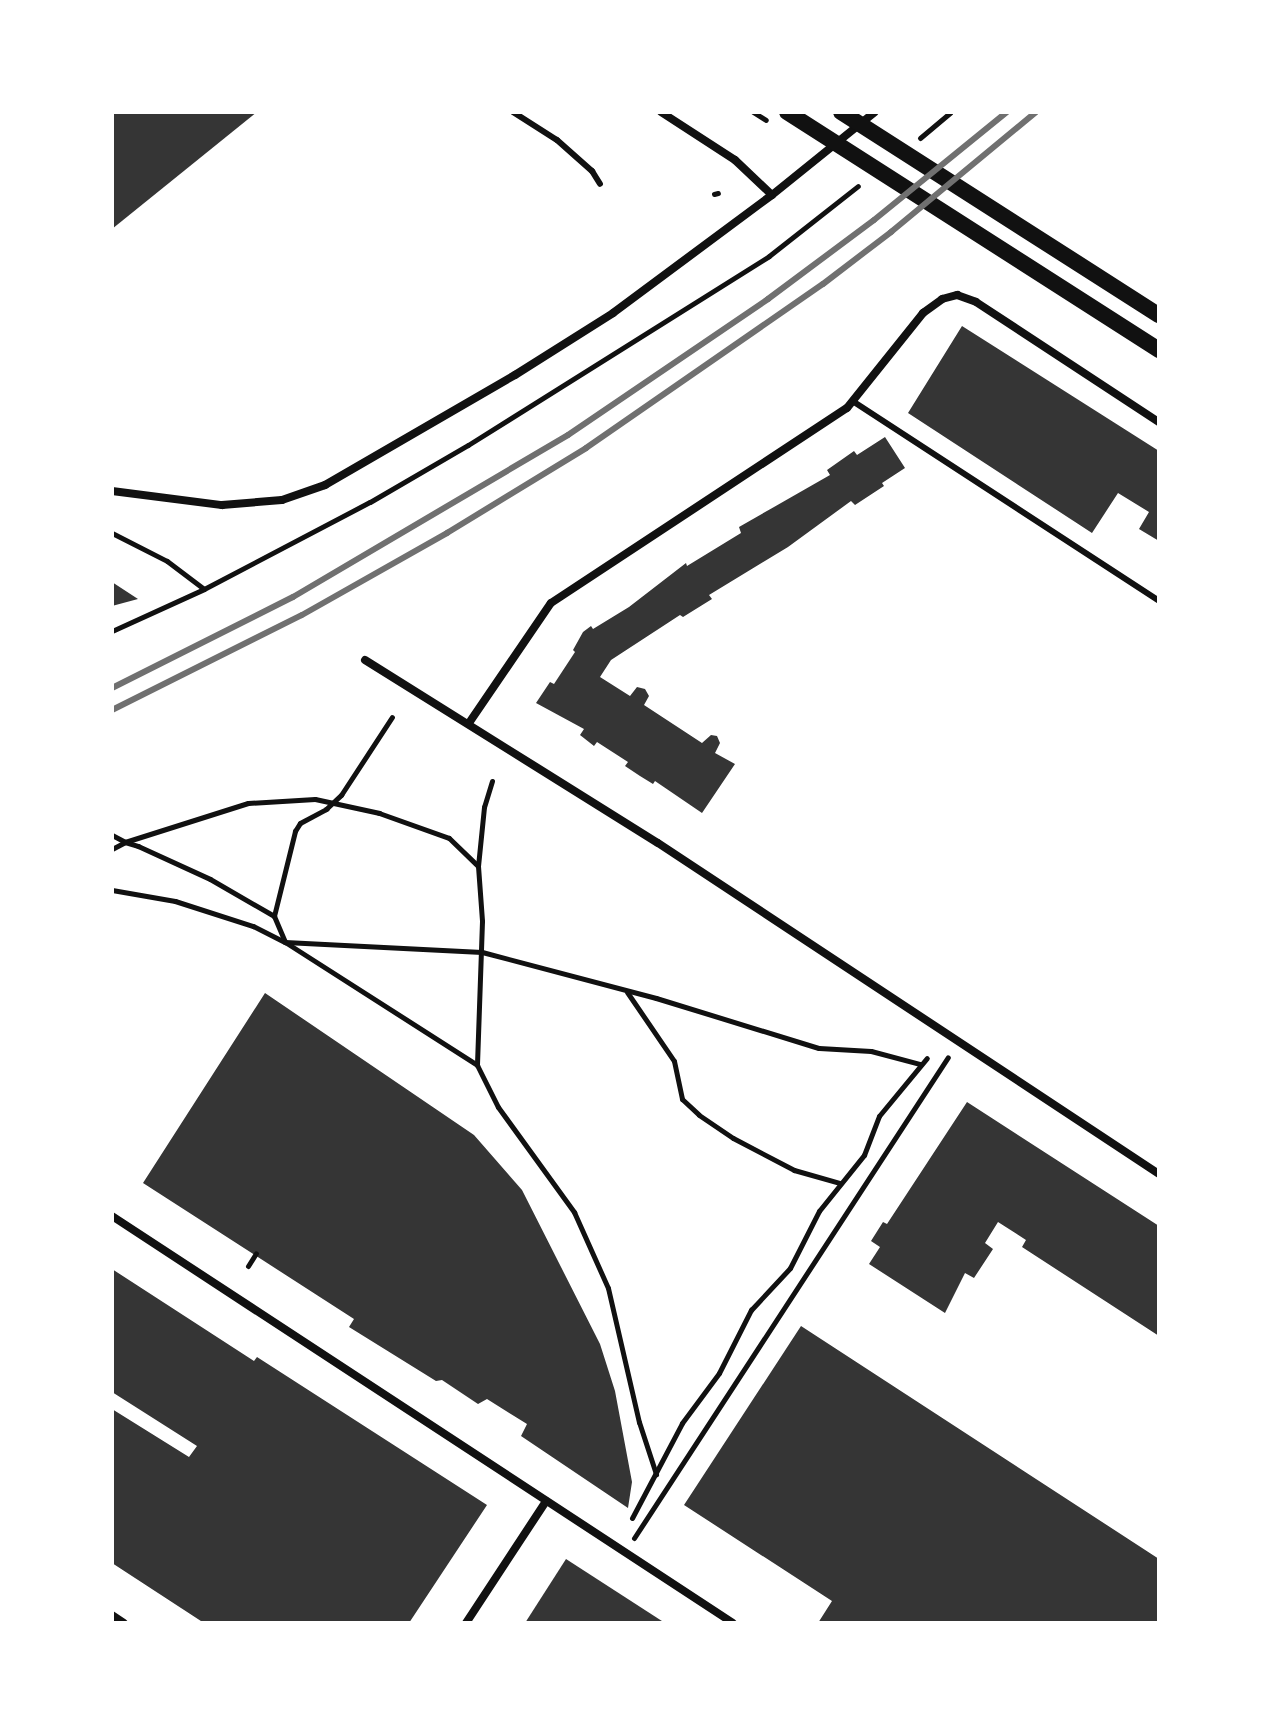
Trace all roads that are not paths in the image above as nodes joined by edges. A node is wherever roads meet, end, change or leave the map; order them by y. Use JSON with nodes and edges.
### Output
{"nodes":[{"id":1,"x":513,"y":112,"type":"edge"},
{"id":2,"x":661,"y":112,"type":"edge"},
{"id":3,"x":787,"y":112,"type":"edge"},
{"id":4,"x":841,"y":112,"type":"edge"},
{"id":5,"x":875,"y":112,"type":"edge"},
{"id":6,"x":600,"y":184,"type":"dead end"},
{"id":7,"x":772,"y":195,"type":"junction"},
{"id":8,"x":1159,"y":315,"type":"edge"},
{"id":9,"x":1159,"y":350,"type":"edge"},
{"id":10,"x":854,"y":402,"type":"junction"},
{"id":11,"x":1159,"y":422,"type":"edge"},
{"id":12,"x":112,"y":491,"type":"edge"},
{"id":13,"x":1159,"y":601,"type":"edge"},
{"id":14,"x":365,"y":660,"type":"dead end"},
{"id":15,"x":469,"y":723,"type":"junction"},
{"id":16,"x":1159,"y":1174,"type":"edge"},
{"id":17,"x":112,"y":1216,"type":"edge"},
{"id":18,"x":546,"y":1501,"type":"junction"},
{"id":19,"x":112,"y":1615,"type":"edge"},
{"id":20,"x":124,"y":1623,"type":"edge"},
{"id":21,"x":466,"y":1623,"type":"edge"},
{"id":22,"x":733,"y":1623,"type":"edge"}],
"edges":[{"from":1,"to":6,"type":"lane"},
{"from":2,"to":7,"type":"street"},
{"from":3,"to":9,"type":"main road"},
{"from":4,"to":8,"type":"main road"},
{"from":5,"to":7,"type":"street"},
{"from":7,"to":12,"type":"street"},
{"from":10,"to":11,"type":"street"},
{"from":10,"to":13,"type":"lane"},
{"from":10,"to":15,"type":"street"},
{"from":14,"to":15,"type":"street"},
{"from":15,"to":16,"type":"street"},
{"from":17,"to":18,"type":"street"},
{"from":18,"to":21,"type":"street"},
{"from":18,"to":22,"type":"street"},
{"from":19,"to":20,"type":"street"}]}
